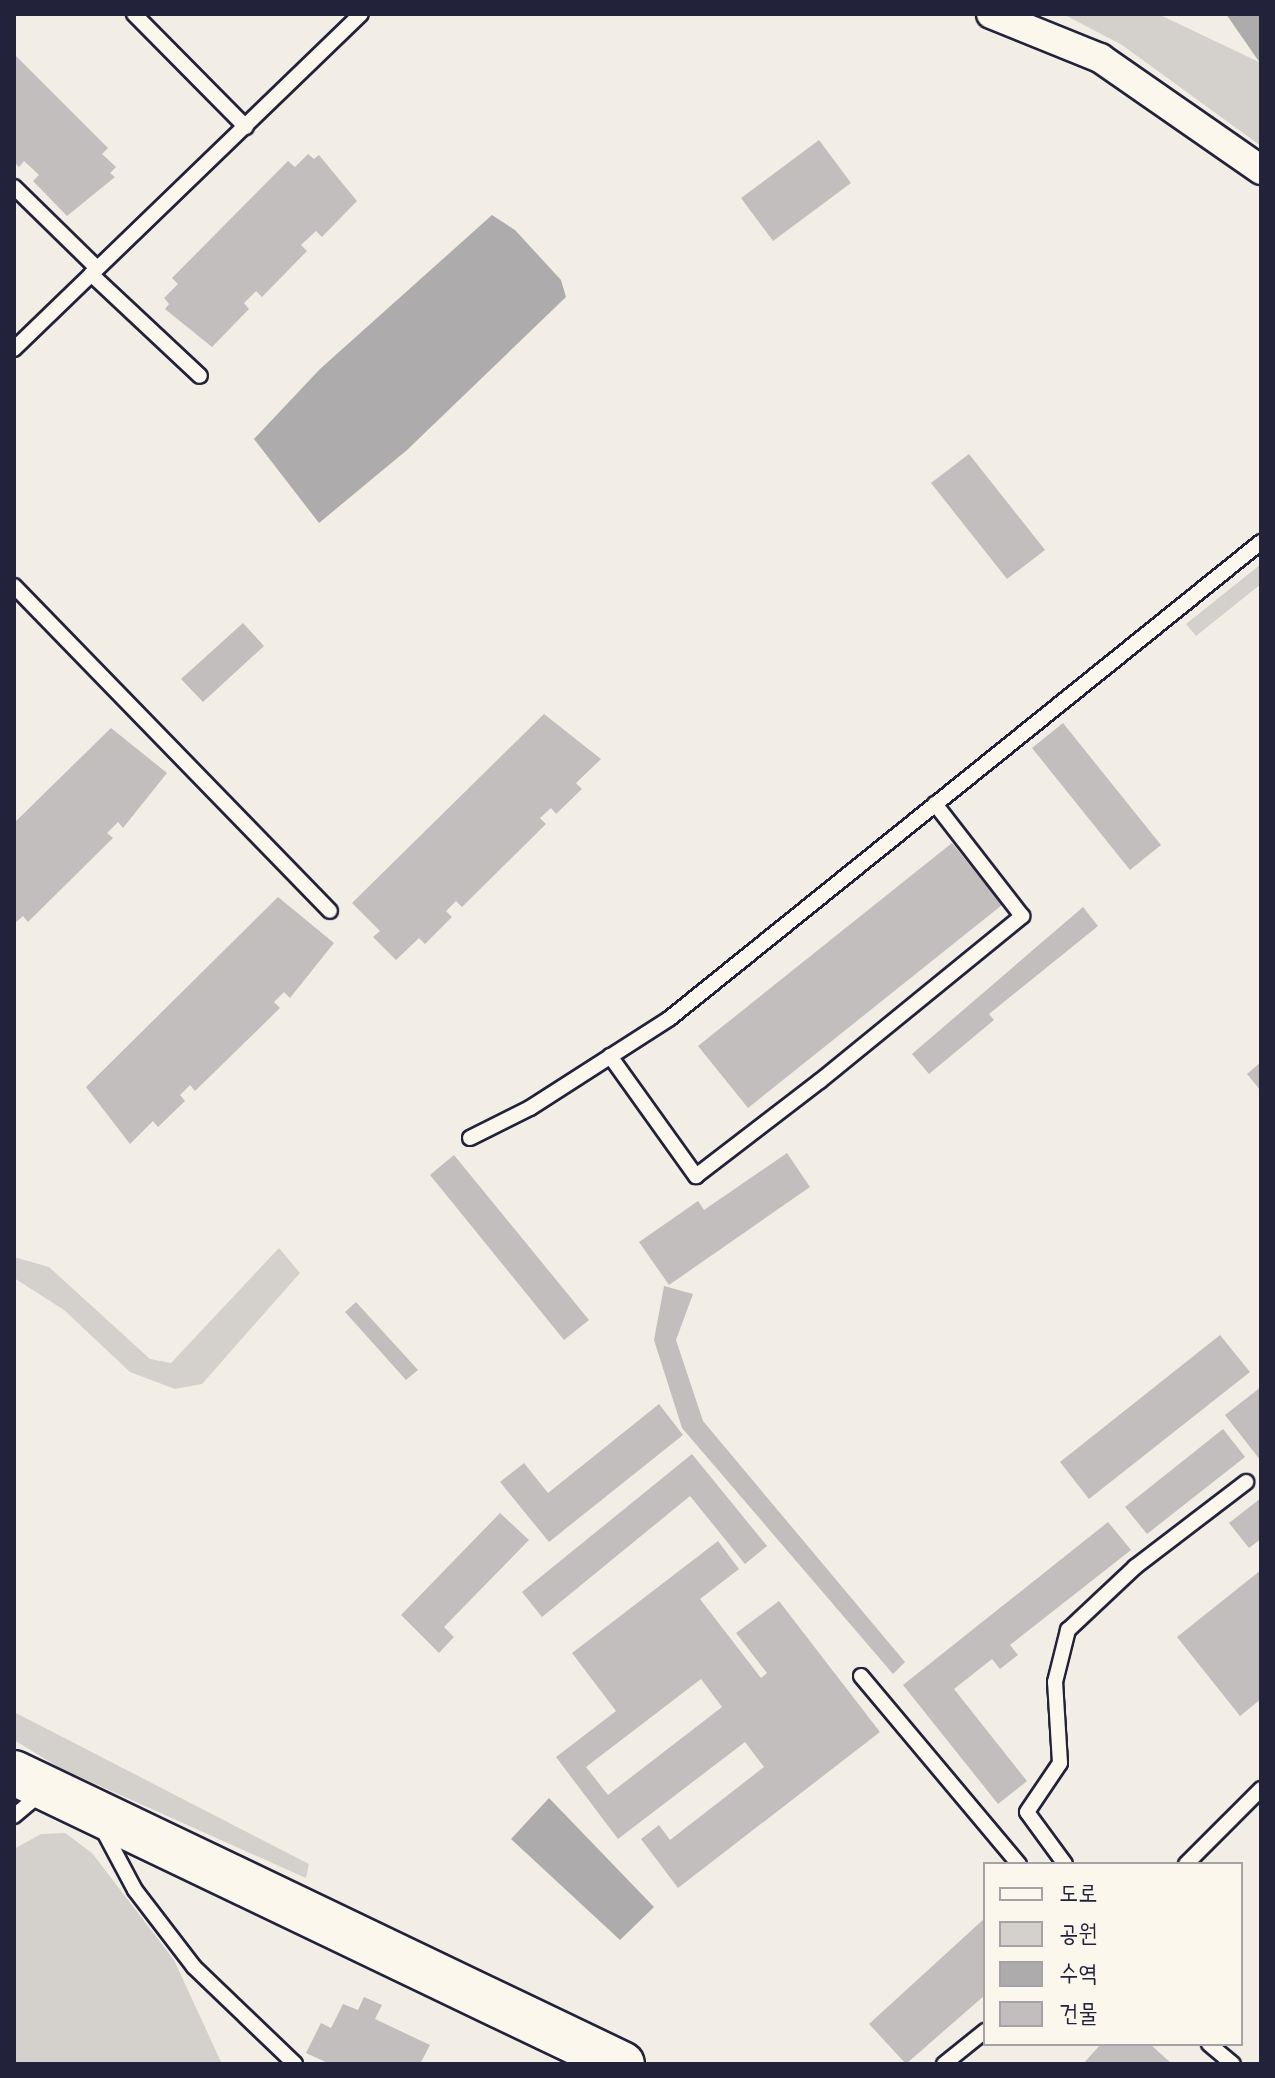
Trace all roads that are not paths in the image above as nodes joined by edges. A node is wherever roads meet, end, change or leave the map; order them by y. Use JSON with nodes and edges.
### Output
{"nodes":[{"id":1,"x":134,"y":14,"type":"edge"},
{"id":2,"x":361,"y":14,"type":"edge"},
{"id":3,"x":991,"y":14,"type":"edge"},
{"id":4,"x":246,"y":127,"type":"junction"},
{"id":5,"x":1261,"y":170,"type":"edge"},
{"id":6,"x":14,"y":187,"type":"edge"},
{"id":7,"x":94,"y":271,"type":"junction"},
{"id":8,"x":14,"y":349,"type":"edge"},
{"id":9,"x":200,"y":376,"type":"dead end"},
{"id":10,"x":1261,"y":542,"type":"edge"},
{"id":11,"x":14,"y":586,"type":"edge"},
{"id":12,"x":935,"y":804,"type":"junction"},
{"id":13,"x":330,"y":911,"type":"dead end"},
{"id":14,"x":610,"y":1056,"type":"junction"},
{"id":15,"x":470,"y":1138,"type":"dead end"},
{"id":16,"x":1246,"y":1482,"type":"dead end"},
{"id":17,"x":861,"y":1676,"type":"dead end"},
{"id":18,"x":1261,"y":1789,"type":"edge"},
{"id":19,"x":24,"y":1793,"type":"edge"},
{"id":20,"x":94,"y":1813,"type":"junction"},
{"id":21,"x":1017,"y":1862,"type":"edge"},
{"id":22,"x":1064,"y":1862,"type":"edge"},
{"id":23,"x":1188,"y":1862,"type":"edge"},
{"id":24,"x":983,"y":2033,"type":"edge"},
{"id":25,"x":1211,"y":2046,"type":"edge"},
{"id":26,"x":295,"y":2064,"type":"edge"},
{"id":27,"x":622,"y":2064,"type":"edge"},
{"id":28,"x":944,"y":2064,"type":"edge"},
{"id":29,"x":1233,"y":2064,"type":"edge"}],
"edges":[{"from":1,"to":4,"type":"lane"},
{"from":2,"to":4,"type":"lane"},
{"from":3,"to":5,"type":"street"},
{"from":4,"to":7,"type":"lane"},
{"from":6,"to":7,"type":"lane"},
{"from":7,"to":8,"type":"lane"},
{"from":7,"to":9,"type":"lane"},
{"from":10,"to":12,"type":"lane"},
{"from":11,"to":13,"type":"lane"},
{"from":12,"to":14,"type":"lane"},
{"from":12,"to":14,"type":"lane"},
{"from":14,"to":15,"type":"lane"},
{"from":16,"to":22,"type":"lane"},
{"from":17,"to":21,"type":"lane"},
{"from":18,"to":23,"type":"lane"},
{"from":19,"to":20,"type":"main road"},
{"from":20,"to":26,"type":"lane"},
{"from":20,"to":27,"type":"main road"},
{"from":24,"to":28,"type":"lane"},
{"from":25,"to":29,"type":"lane"}]}
